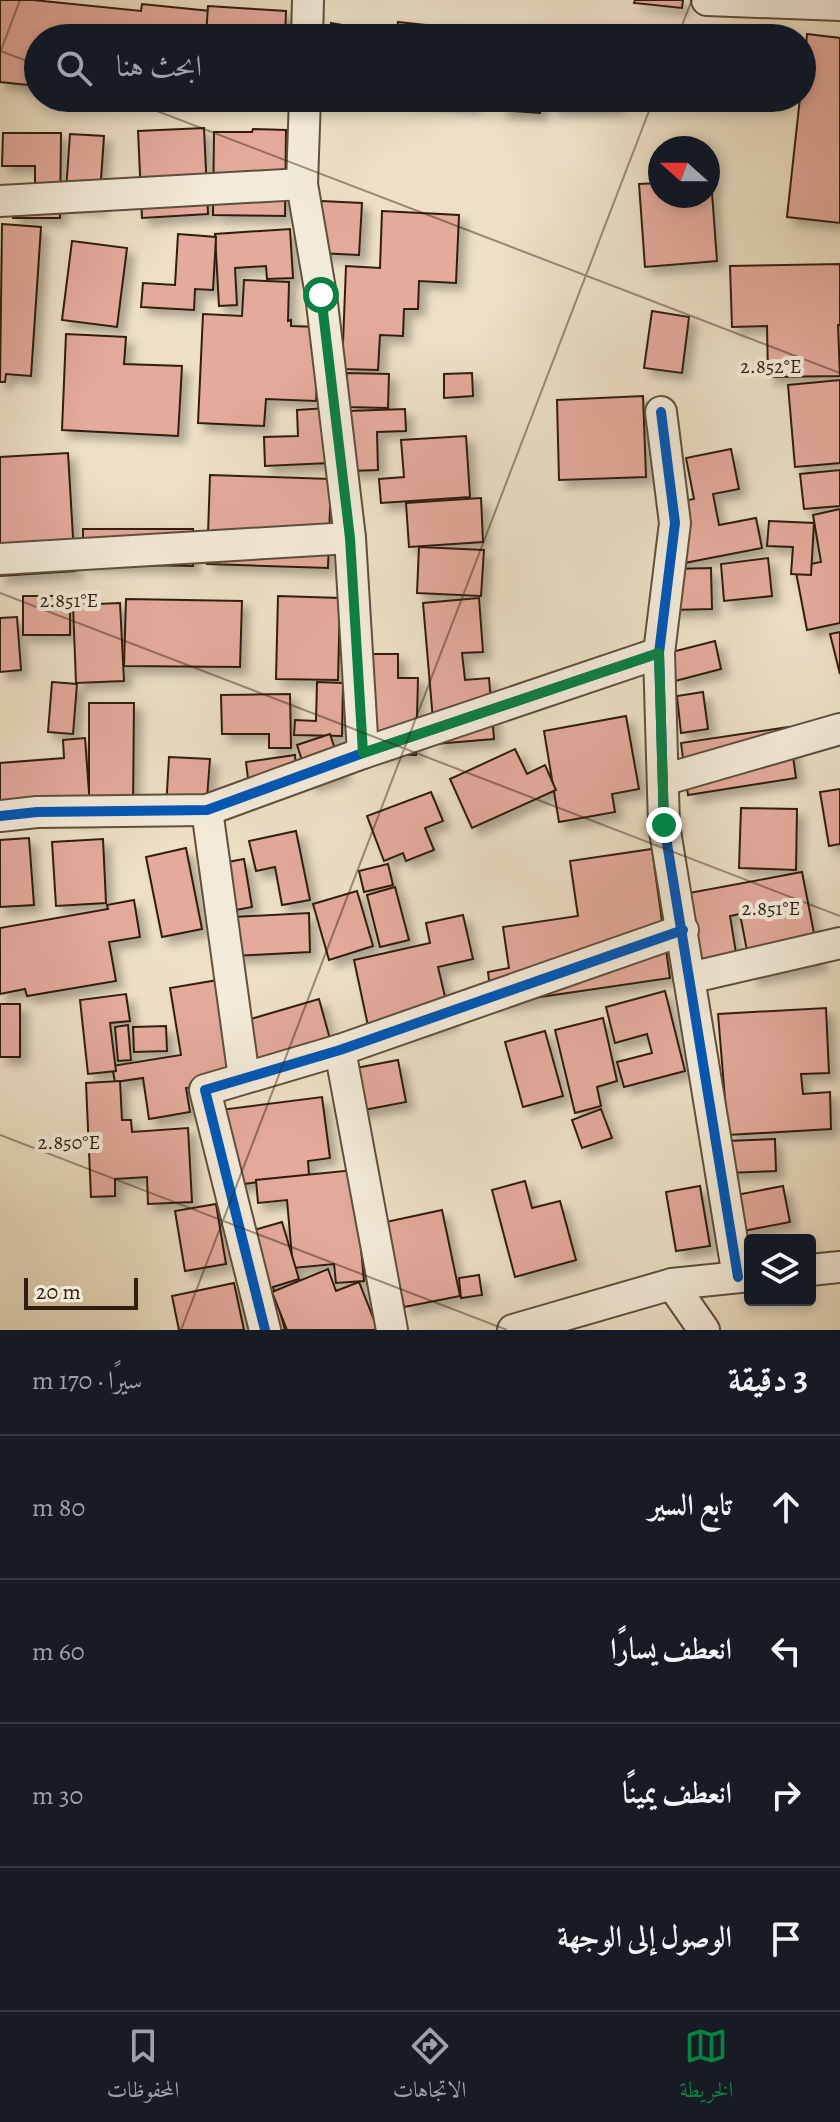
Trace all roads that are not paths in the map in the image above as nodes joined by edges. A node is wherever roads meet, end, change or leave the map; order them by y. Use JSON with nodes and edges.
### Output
{"nodes":[{"id":1,"x":308,"y":0,"type":"edge"},
{"id":2,"x":707,"y":0,"type":"edge"},
{"id":3,"x":840,"y":5,"type":"edge"},
{"id":4,"x":307,"y":24,"type":"edge"},
{"id":5,"x":305,"y":112,"type":"edge"},
{"id":6,"x":302,"y":184,"type":"junction"},
{"id":7,"x":0,"y":201,"type":"edge"},
{"id":8,"x":661,"y":412,"type":"dead end"},
{"id":9,"x":350,"y":538,"type":"junction"},
{"id":10,"x":0,"y":559,"type":"edge"},
{"id":11,"x":659,"y":653,"type":"junction"},
{"id":12,"x":840,"y":729,"type":"edge"},
{"id":13,"x":363,"y":753,"type":"junction"},
{"id":14,"x":663,"y":780,"type":"junction"},
{"id":15,"x":207,"y":810,"type":"junction"},
{"id":16,"x":0,"y":816,"type":"edge"},
{"id":17,"x":683,"y":930,"type":"junction"},
{"id":18,"x":840,"y":943,"type":"edge"},
{"id":19,"x":689,"y":978,"type":"junction"},
{"id":20,"x":340,"y":1050,"type":"junction"},
{"id":21,"x":244,"y":1078,"type":"junction"},
{"id":22,"x":840,"y":1267,"type":"edge"},
{"id":23,"x":816,"y":1269,"type":"edge"},
{"id":24,"x":744,"y":1277,"type":"edge"},
{"id":25,"x":672,"y":1284,"type":"junction"},
{"id":26,"x":265,"y":1330,"type":"edge"},
{"id":27,"x":392,"y":1330,"type":"edge"},
{"id":28,"x":513,"y":1330,"type":"edge"},
{"id":29,"x":704,"y":1330,"type":"edge"}],
"edges":[{"from":1,"to":4,"type":"street"},
{"from":2,"to":3,"type":"street"},
{"from":5,"to":6,"type":"street"},
{"from":6,"to":7,"type":"street"},
{"from":6,"to":9,"type":"street"},
{"from":8,"to":11,"type":"street"},
{"from":9,"to":10,"type":"street"},
{"from":9,"to":13,"type":"street"},
{"from":11,"to":13,"type":"street"},
{"from":11,"to":14,"type":"street"},
{"from":12,"to":14,"type":"street"},
{"from":13,"to":15,"type":"street"},
{"from":14,"to":17,"type":"street"},
{"from":15,"to":16,"type":"street"},
{"from":15,"to":21,"type":"street"},
{"from":17,"to":19,"type":"street"},
{"from":17,"to":20,"type":"street"},
{"from":18,"to":19,"type":"street"},
{"from":19,"to":24,"type":"street"},
{"from":20,"to":21,"type":"street"},
{"from":20,"to":27,"type":"street"},
{"from":21,"to":26,"type":"street"},
{"from":22,"to":23,"type":"street"},
{"from":24,"to":25,"type":"street"},
{"from":25,"to":28,"type":"street"},
{"from":25,"to":29,"type":"street"}]}
